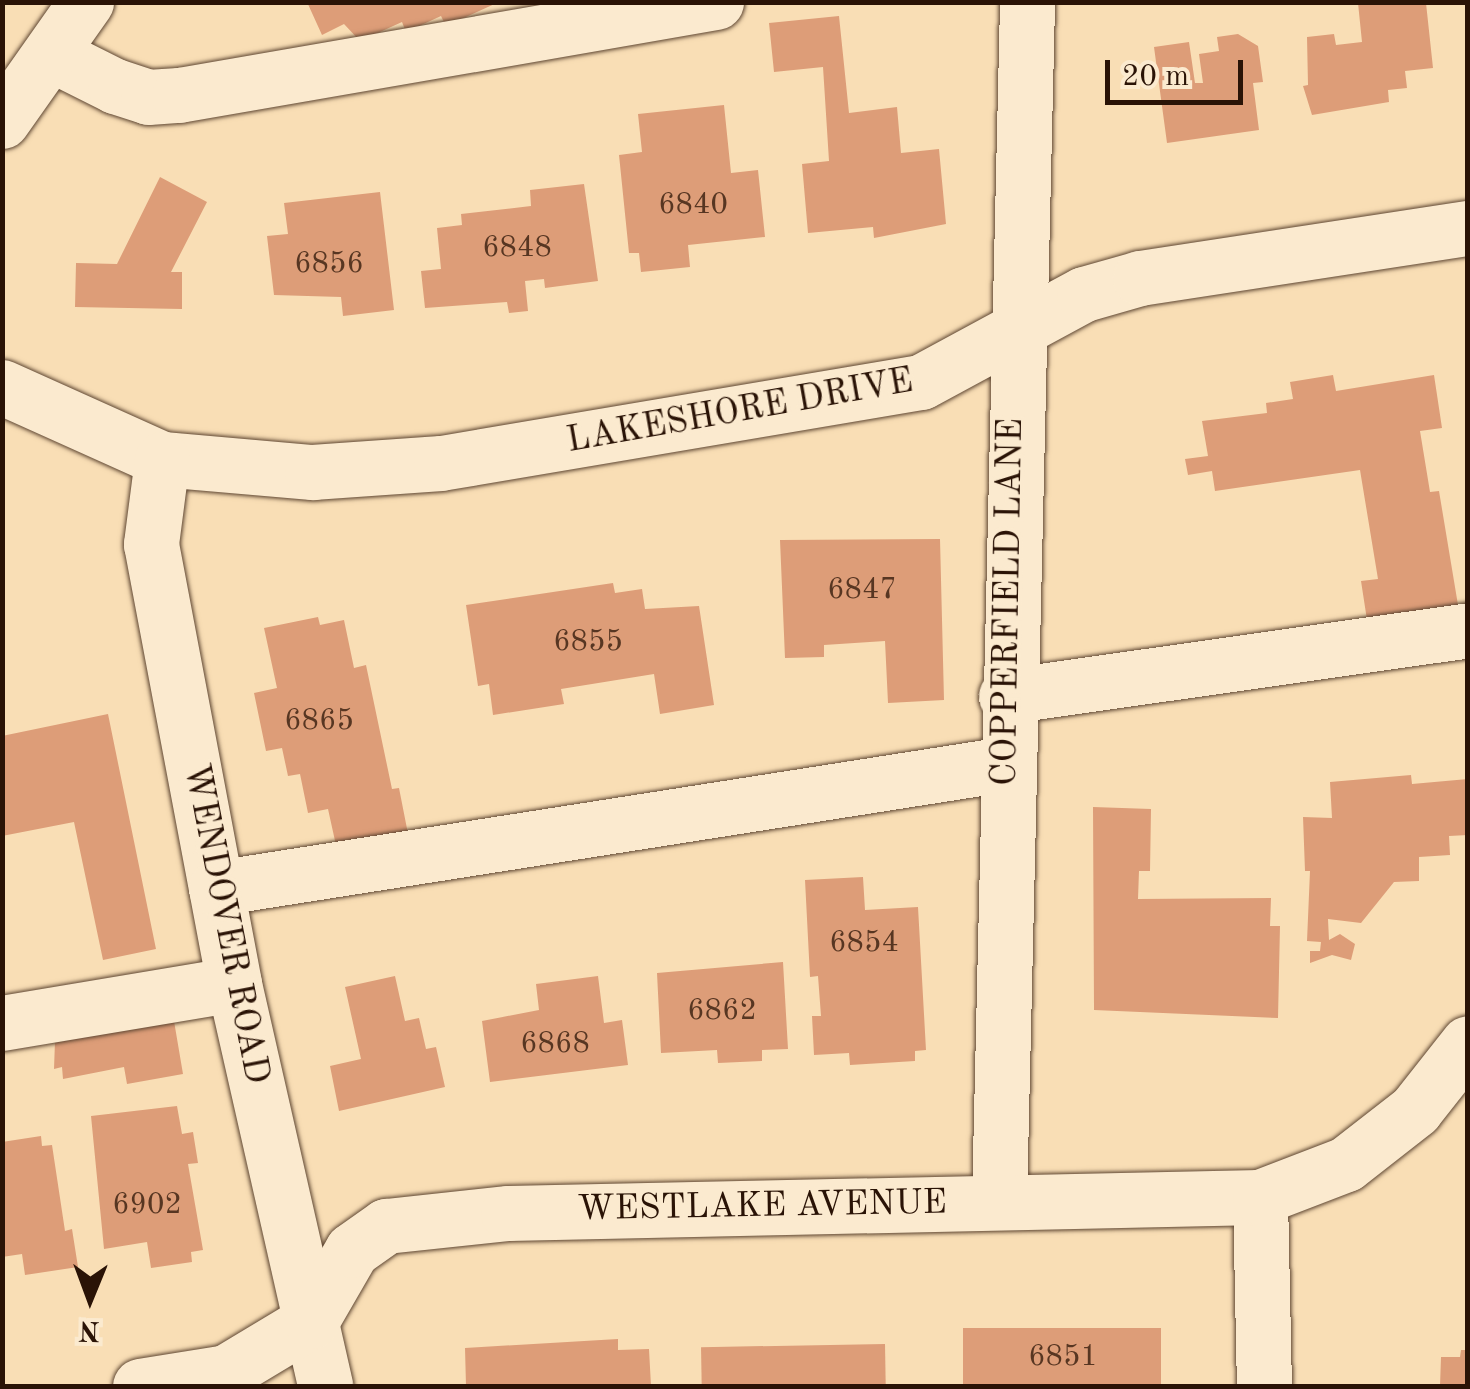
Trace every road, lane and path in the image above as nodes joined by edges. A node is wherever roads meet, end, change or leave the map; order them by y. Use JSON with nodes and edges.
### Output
{"nodes":[{"id":1,"x":86,"y":2,"type":"edge"},
{"id":2,"x":716,"y":2,"type":"edge"},
{"id":3,"x":1027,"y":2,"type":"edge"},
{"id":4,"x":51,"y":54,"type":"junction"},
{"id":5,"x":2,"y":122,"type":"edge"},
{"id":6,"x":1468,"y":228,"type":"edge"},
{"id":7,"x":1015,"y":329,"type":"junction"},
{"id":8,"x":2,"y":387,"type":"edge"},
{"id":9,"x":162,"y":459,"type":"junction"},
{"id":10,"x":1468,"y":630,"type":"edge"},
{"id":11,"x":1006,"y":696,"type":"junction"},
{"id":12,"x":1004,"y":764,"type":"junction"},
{"id":13,"x":216,"y":888,"type":"junction"},
{"id":14,"x":234,"y":984,"type":"junction"},
{"id":15,"x":2,"y":1023,"type":"edge"},
{"id":16,"x":1468,"y":1043,"type":"edge"},
{"id":17,"x":1260,"y":1197,"type":"junction"},
{"id":18,"x":999,"y":1202,"type":"junction"},
{"id":19,"x":311,"y":1321,"type":"junction"},
{"id":20,"x":140,"y":1386,"type":"edge"},
{"id":21,"x":325,"y":1386,"type":"edge"},
{"id":22,"x":1264,"y":1386,"type":"edge"}],
"edges":[{"from":1,"to":4,"type":"street"},
{"from":2,"to":4,"type":"street"},
{"from":3,"to":7,"type":"street","name":"COPPERFIELD LANE"},
{"from":4,"to":5,"type":"street"},
{"from":6,"to":7,"type":"street","name":"LAKESHORE DRIVE"},
{"from":7,"to":9,"type":"street","name":"LAKESHORE DRIVE"},
{"from":7,"to":11,"type":"street","name":"COPPERFIELD LANE"},
{"from":8,"to":9,"type":"street","name":"LAKESHORE DRIVE"},
{"from":9,"to":13,"type":"street","name":"WENDOVER ROAD"},
{"from":10,"to":11,"type":"street"},
{"from":11,"to":12,"type":"street","name":"COPPERFIELD LANE"},
{"from":12,"to":13,"type":"street"},
{"from":12,"to":18,"type":"street","name":"COPPERFIELD LANE"},
{"from":13,"to":14,"type":"street","name":"WENDOVER ROAD"},
{"from":14,"to":15,"type":"street"},
{"from":14,"to":19,"type":"street","name":"WENDOVER ROAD"},
{"from":16,"to":17,"type":"street","name":"WESTLAKE AVENUE"},
{"from":17,"to":18,"type":"street","name":"WESTLAKE AVENUE"},
{"from":17,"to":22,"type":"street"},
{"from":18,"to":19,"type":"street","name":"WESTLAKE AVENUE"},
{"from":19,"to":20,"type":"street","name":"WESTLAKE AVENUE"},
{"from":19,"to":21,"type":"street","name":"WENDOVER ROAD"}]}
